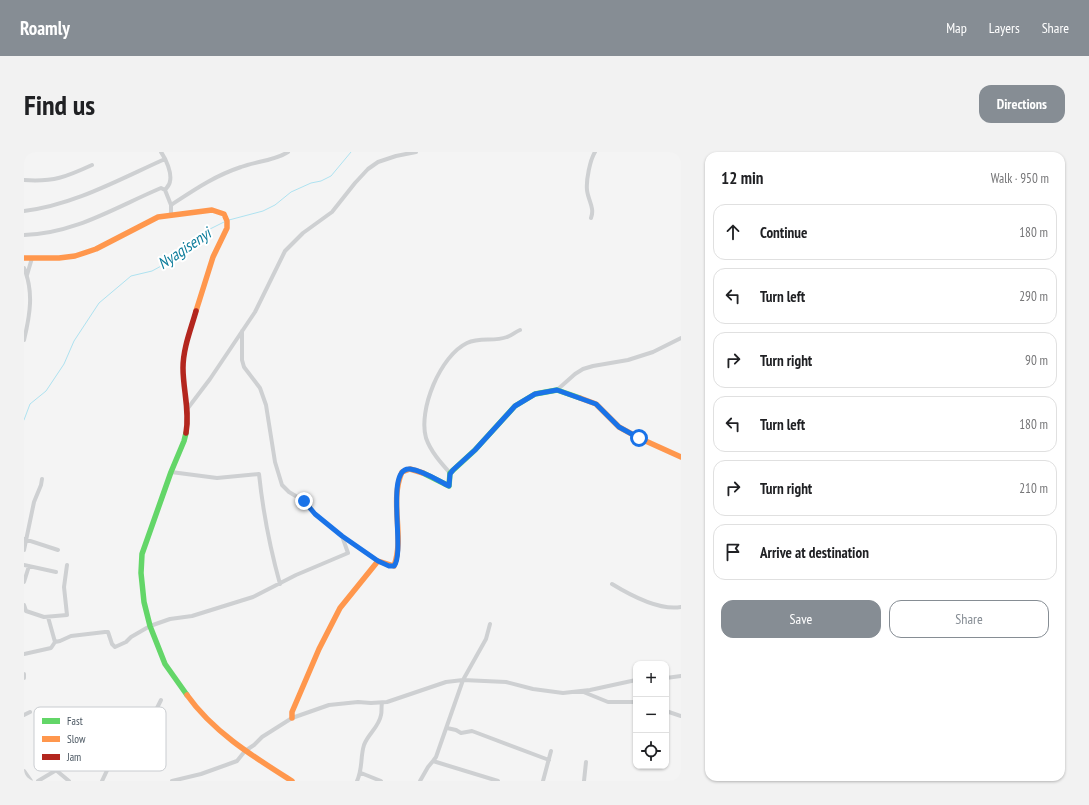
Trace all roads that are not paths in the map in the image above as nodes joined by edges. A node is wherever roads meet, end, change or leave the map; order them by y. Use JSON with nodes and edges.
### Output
{"nodes":[{"id":1,"x":161,"y":152,"type":"edge"},
{"id":2,"x":288,"y":152,"type":"edge"},
{"id":3,"x":416,"y":152,"type":"edge"},
{"id":4,"x":595,"y":152,"type":"edge"},
{"id":5,"x":165,"y":159,"type":"junction"},
{"id":6,"x":92,"y":165,"type":"dead end"},
{"id":7,"x":24,"y":180,"type":"edge"},
{"id":8,"x":165,"y":190,"type":"junction"},
{"id":9,"x":171,"y":205,"type":"junction"},
{"id":10,"x":24,"y":211,"type":"edge"},
{"id":11,"x":171,"y":215,"type":"junction"},
{"id":12,"x":591,"y":218,"type":"dead end"},
{"id":13,"x":24,"y":234,"type":"edge"},
{"id":14,"x":24,"y":258,"type":"edge"},
{"id":15,"x":32,"y":258,"type":"junction"},
{"id":16,"x":24,"y":268,"type":"edge"},
{"id":17,"x":27,"y":275,"type":"junction"},
{"id":18,"x":520,"y":330,"type":"dead end"},
{"id":19,"x":242,"y":331,"type":"junction"},
{"id":20,"x":681,"y":338,"type":"edge"},
{"id":21,"x":24,"y":340,"type":"edge"},
{"id":22,"x":557,"y":390,"type":"junction"},
{"id":23,"x":188,"y":408,"type":"junction"},
{"id":24,"x":681,"y":457,"type":"edge"},
{"id":25,"x":171,"y":472,"type":"junction"},
{"id":26,"x":450,"y":474,"type":"junction"},
{"id":27,"x":42,"y":479,"type":"dead end"},
{"id":28,"x":342,"y":536,"type":"junction"},
{"id":29,"x":25,"y":540,"type":"edge"},
{"id":30,"x":24,"y":550,"type":"edge"},
{"id":31,"x":58,"y":550,"type":"dead end"},
{"id":32,"x":378,"y":561,"type":"junction"},
{"id":33,"x":67,"y":565,"type":"dead end"},
{"id":34,"x":26,"y":566,"type":"edge"},
{"id":35,"x":56,"y":572,"type":"dead end"},
{"id":36,"x":24,"y":582,"type":"edge"},
{"id":37,"x":280,"y":584,"type":"junction"},
{"id":38,"x":612,"y":584,"type":"dead end"},
{"id":39,"x":24,"y":605,"type":"edge"},
{"id":40,"x":681,"y":607,"type":"edge"},
{"id":41,"x":25,"y":612,"type":"edge"},
{"id":42,"x":48,"y":617,"type":"junction"},
{"id":43,"x":490,"y":624,"type":"dead end"},
{"id":44,"x":150,"y":626,"type":"junction"},
{"id":45,"x":55,"y":642,"type":"junction"},
{"id":46,"x":24,"y":654,"type":"edge"},
{"id":47,"x":24,"y":674,"type":"edge"},
{"id":48,"x":681,"y":676,"type":"edge"},
{"id":49,"x":24,"y":678,"type":"edge"},
{"id":50,"x":669,"y":678,"type":"edge"},
{"id":51,"x":463,"y":680,"type":"junction"},
{"id":52,"x":633,"y":681,"type":"edge"},
{"id":53,"x":581,"y":691,"type":"junction"},
{"id":54,"x":161,"y":700,"type":"dead end"},
{"id":55,"x":633,"y":702,"type":"edge"},
{"id":56,"x":382,"y":703,"type":"junction"},
{"id":57,"x":158,"y":707,"type":"edge"},
{"id":58,"x":30,"y":712,"type":"dead end"},
{"id":59,"x":669,"y":712,"type":"edge"},
{"id":60,"x":24,"y":714,"type":"edge"},
{"id":61,"x":681,"y":716,"type":"edge"},
{"id":62,"x":292,"y":718,"type":"junction"},
{"id":63,"x":447,"y":728,"type":"junction"},
{"id":64,"x":245,"y":751,"type":"junction"},
{"id":65,"x":551,"y":752,"type":"dead end"},
{"id":66,"x":549,"y":760,"type":"junction"},
{"id":67,"x":433,"y":761,"type":"junction"},
{"id":68,"x":586,"y":762,"type":"dead end"},
{"id":69,"x":24,"y":771,"type":"edge"},
{"id":70,"x":57,"y":771,"type":"joint"},
{"id":71,"x":107,"y":771,"type":"edge"},
{"id":72,"x":361,"y":773,"type":"junction"},
{"id":73,"x":31,"y":781,"type":"edge"},
{"id":74,"x":38,"y":781,"type":"edge"},
{"id":75,"x":69,"y":781,"type":"edge"},
{"id":76,"x":102,"y":781,"type":"edge"},
{"id":77,"x":172,"y":781,"type":"edge"},
{"id":78,"x":292,"y":781,"type":"edge"},
{"id":79,"x":357,"y":781,"type":"edge"},
{"id":80,"x":381,"y":781,"type":"edge"},
{"id":81,"x":420,"y":781,"type":"edge"},
{"id":82,"x":498,"y":781,"type":"edge"},
{"id":83,"x":543,"y":781,"type":"edge"},
{"id":84,"x":584,"y":781,"type":"edge"}],
"edges":[{"from":1,"to":5,"type":"street"},
{"from":2,"to":9,"type":"street"},
{"from":3,"to":19,"type":"street"},
{"from":4,"to":12,"type":"street"},
{"from":5,"to":8,"type":"street"},
{"from":5,"to":10,"type":"street"},
{"from":6,"to":7,"type":"street"},
{"from":8,"to":9,"type":"street"},
{"from":8,"to":13,"type":"street"},
{"from":9,"to":11,"type":"street"},
{"from":11,"to":15,"type":"main road"},
{"from":11,"to":23,"type":"main road"},
{"from":14,"to":15,"type":"main road"},
{"from":15,"to":17,"type":"street"},
{"from":16,"to":17,"type":"street"},
{"from":17,"to":21,"type":"street"},
{"from":18,"to":26,"type":"street"},
{"from":19,"to":23,"type":"street"},
{"from":19,"to":28,"type":"street"},
{"from":20,"to":22,"type":"street"},
{"from":22,"to":24,"type":"main road"},
{"from":22,"to":26,"type":"main road"},
{"from":23,"to":25,"type":"main road"},
{"from":25,"to":37,"type":"street"},
{"from":25,"to":44,"type":"main road"},
{"from":26,"to":32,"type":"main road"},
{"from":27,"to":29,"type":"street"},
{"from":28,"to":32,"type":"street"},
{"from":28,"to":37,"type":"street"},
{"from":29,"to":30,"type":"street"},
{"from":29,"to":31,"type":"street"},
{"from":32,"to":62,"type":"main road"},
{"from":33,"to":42,"type":"street"},
{"from":34,"to":35,"type":"street"},
{"from":34,"to":36,"type":"street"},
{"from":37,"to":44,"type":"street"},
{"from":38,"to":40,"type":"street"},
{"from":39,"to":41,"type":"street"},
{"from":41,"to":42,"type":"street"},
{"from":42,"to":45,"type":"street"},
{"from":43,"to":51,"type":"street"},
{"from":44,"to":45,"type":"street"},
{"from":44,"to":64,"type":"main road"},
{"from":45,"to":46,"type":"street"},
{"from":47,"to":49,"type":"street"},
{"from":48,"to":50,"type":"street"},
{"from":51,"to":53,"type":"street"},
{"from":51,"to":56,"type":"street"},
{"from":51,"to":63,"type":"street"},
{"from":52,"to":53,"type":"street"},
{"from":53,"to":55,"type":"street"},
{"from":54,"to":57,"type":"street"},
{"from":56,"to":62,"type":"street"},
{"from":56,"to":72,"type":"street"},
{"from":58,"to":60,"type":"street"},
{"from":59,"to":61,"type":"street"},
{"from":62,"to":64,"type":"street"},
{"from":63,"to":66,"type":"street"},
{"from":63,"to":67,"type":"street"},
{"from":64,"to":77,"type":"street"},
{"from":64,"to":78,"type":"main road"},
{"from":65,"to":66,"type":"street"},
{"from":66,"to":83,"type":"street"},
{"from":67,"to":81,"type":"street"},
{"from":67,"to":82,"type":"street"},
{"from":68,"to":84,"type":"street"},
{"from":69,"to":73,"type":"street"},
{"from":70,"to":74,"type":"street"},
{"from":70,"to":75,"type":"street"},
{"from":71,"to":76,"type":"street"},
{"from":72,"to":79,"type":"street"},
{"from":72,"to":80,"type":"street"}]}
